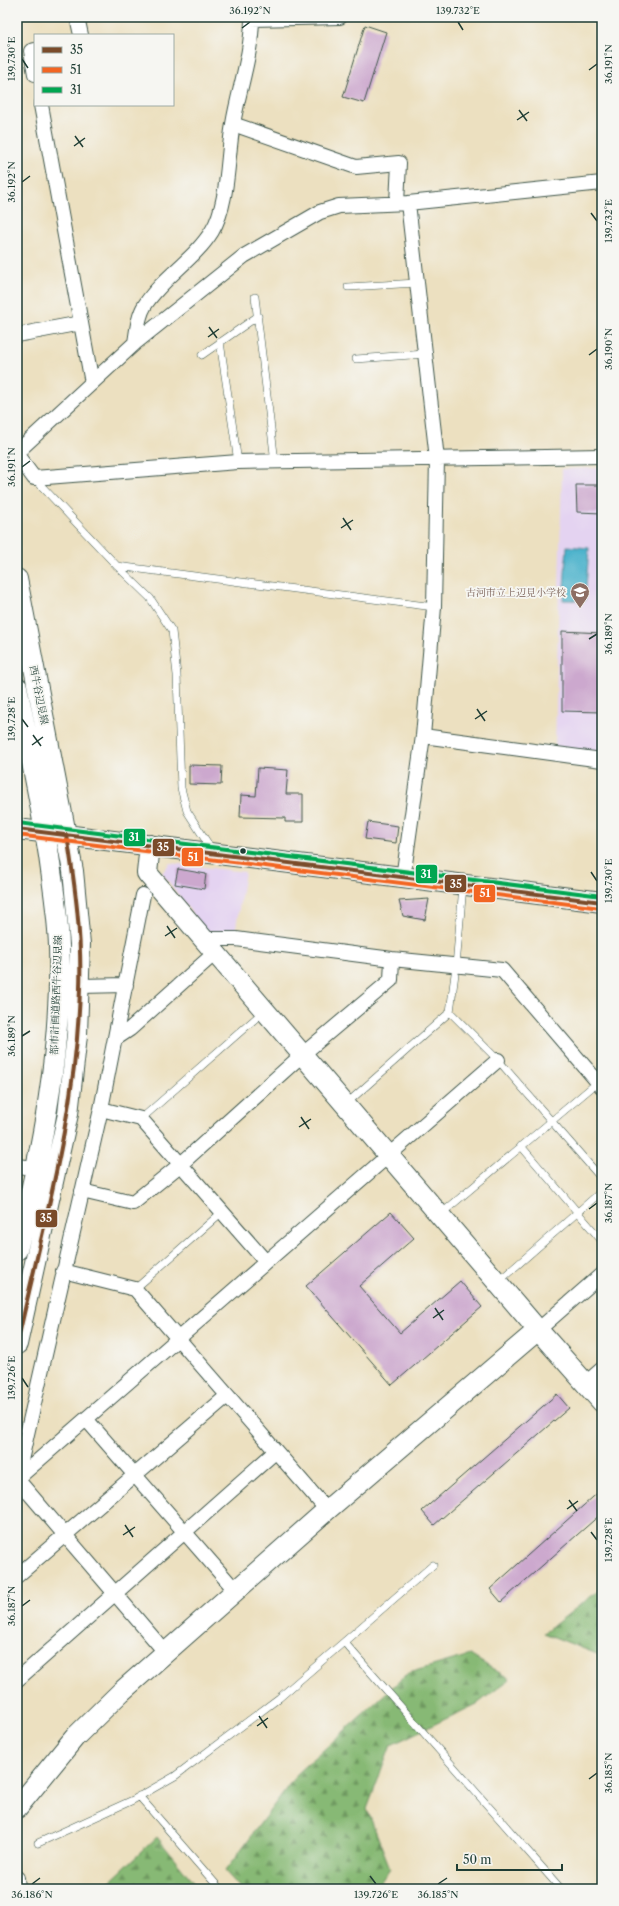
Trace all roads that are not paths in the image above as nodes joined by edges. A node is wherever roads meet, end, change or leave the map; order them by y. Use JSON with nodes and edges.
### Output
{"nodes":[{"id":1,"x":77,"y":17,"type":"edge"},
{"id":2,"x":340,"y":17,"type":"edge"},
{"id":3,"x":252,"y":18,"type":"edge"},
{"id":4,"x":82,"y":34,"type":"edge"},
{"id":5,"x":34,"y":50,"type":"edge"},
{"id":6,"x":34,"y":68,"type":"edge"},
{"id":7,"x":41,"y":106,"type":"edge"},
{"id":8,"x":233,"y":124,"type":"junction"},
{"id":9,"x":602,"y":182,"type":"edge"},
{"id":10,"x":403,"y":203,"type":"junction"},
{"id":11,"x":417,"y":282,"type":"junction"},
{"id":12,"x":348,"y":287,"type":"dead end"},
{"id":13,"x":255,"y":297,"type":"dead end"},
{"id":14,"x":258,"y":316,"type":"junction"},
{"id":15,"x":81,"y":324,"type":"junction"},
{"id":16,"x":17,"y":335,"type":"edge"},
{"id":17,"x":220,"y":342,"type":"junction"},
{"id":18,"x":135,"y":343,"type":"junction"},
{"id":19,"x":425,"y":354,"type":"junction"},
{"id":20,"x":202,"y":355,"type":"dead end"},
{"id":21,"x":356,"y":359,"type":"dead end"},
{"id":22,"x":92,"y":383,"type":"junction"},
{"id":23,"x":17,"y":452,"type":"edge"},
{"id":24,"x":17,"y":456,"type":"edge"},
{"id":25,"x":602,"y":456,"type":"edge"},
{"id":26,"x":437,"y":459,"type":"junction"},
{"id":27,"x":238,"y":462,"type":"junction"},
{"id":28,"x":275,"y":462,"type":"junction"},
{"id":29,"x":34,"y":478,"type":"junction"},
{"id":30,"x":117,"y":566,"type":"junction"},
{"id":31,"x":17,"y":578,"type":"edge"},
{"id":32,"x":434,"y":607,"type":"junction"},
{"id":33,"x":17,"y":687,"type":"edge"},
{"id":34,"x":423,"y":736,"type":"junction"},
{"id":35,"x":602,"y":760,"type":"edge"},
{"id":36,"x":17,"y":829,"type":"edge"},
{"id":37,"x":45,"y":832,"type":"junction"},
{"id":38,"x":67,"y":835,"type":"junction"},
{"id":39,"x":150,"y":845,"type":"junction"},
{"id":40,"x":214,"y":853,"type":"junction"},
{"id":41,"x":403,"y":878,"type":"junction"},
{"id":42,"x":463,"y":886,"type":"junction"},
{"id":43,"x":143,"y":895,"type":"dead end"},
{"id":44,"x":602,"y":902,"type":"edge"},
{"id":45,"x":210,"y":946,"type":"junction"},
{"id":46,"x":392,"y":959,"type":"junction"},
{"id":47,"x":456,"y":966,"type":"junction"},
{"id":48,"x":126,"y":985,"type":"junction"},
{"id":49,"x":80,"y":986,"type":"junction"},
{"id":50,"x":265,"y":1010,"type":"junction"},
{"id":51,"x":450,"y":1012,"type":"junction"},
{"id":52,"x":116,"y":1040,"type":"junction"},
{"id":53,"x":303,"y":1054,"type":"junction"},
{"id":54,"x":498,"y":1060,"type":"junction"},
{"id":55,"x":600,"y":1083,"type":"edge"},
{"id":56,"x":346,"y":1105,"type":"junction"},
{"id":57,"x":100,"y":1110,"type":"junction"},
{"id":58,"x":141,"y":1119,"type":"junction"},
{"id":59,"x":550,"y":1121,"type":"junction"},
{"id":60,"x":521,"y":1146,"type":"junction"},
{"id":61,"x":389,"y":1155,"type":"junction"},
{"id":62,"x":181,"y":1164,"type":"junction"},
{"id":63,"x":26,"y":1167,"type":"edge"},
{"id":64,"x":602,"y":1179,"type":"edge"},
{"id":65,"x":82,"y":1191,"type":"junction"},
{"id":66,"x":602,"y":1191,"type":"edge"},
{"id":67,"x":222,"y":1212,"type":"junction"},
{"id":68,"x":578,"y":1213,"type":"junction"},
{"id":69,"x":440,"y":1216,"type":"junction"},
{"id":70,"x":602,"y":1241,"type":"edge"},
{"id":71,"x":17,"y":1250,"type":"edge"},
{"id":72,"x":266,"y":1262,"type":"junction"},
{"id":73,"x":63,"y":1271,"type":"junction"},
{"id":74,"x":602,"y":1274,"type":"edge"},
{"id":75,"x":497,"y":1282,"type":"junction"},
{"id":76,"x":136,"y":1289,"type":"junction"},
{"id":77,"x":538,"y":1330,"type":"junction"},
{"id":78,"x":178,"y":1338,"type":"junction"},
{"id":79,"x":17,"y":1344,"type":"edge"},
{"id":80,"x":602,"y":1369,"type":"edge"},
{"id":81,"x":586,"y":1383,"type":"junction"},
{"id":82,"x":227,"y":1396,"type":"junction"},
{"id":83,"x":602,"y":1402,"type":"edge"},
{"id":84,"x":86,"y":1419,"type":"junction"},
{"id":85,"x":275,"y":1452,"type":"junction"},
{"id":86,"x":135,"y":1475,"type":"junction"},
{"id":87,"x":17,"y":1479,"type":"edge"},
{"id":88,"x":327,"y":1510,"type":"junction"},
{"id":89,"x":185,"y":1532,"type":"junction"},
{"id":90,"x":65,"y":1535,"type":"junction"},
{"id":91,"x":433,"y":1565,"type":"dead end"},
{"id":92,"x":17,"y":1576,"type":"edge"},
{"id":93,"x":236,"y":1591,"type":"junction"},
{"id":94,"x":115,"y":1593,"type":"junction"},
{"id":95,"x":344,"y":1642,"type":"junction"},
{"id":96,"x":166,"y":1653,"type":"junction"},
{"id":97,"x":17,"y":1680,"type":"edge"},
{"id":98,"x":139,"y":1796,"type":"junction"},
{"id":99,"x":17,"y":1808,"type":"edge"},
{"id":100,"x":38,"y":1842,"type":"dead end"},
{"id":101,"x":17,"y":1878,"type":"edge"},
{"id":102,"x":18,"y":1889,"type":"edge"},
{"id":103,"x":220,"y":1889,"type":"edge"},
{"id":104,"x":561,"y":1889,"type":"edge"}],
"edges":[{"from":1,"to":4,"type":"street"},
{"from":2,"to":3,"type":"street"},
{"from":3,"to":8,"type":"street"},
{"from":5,"to":6,"type":"street"},
{"from":7,"to":15,"type":"street"},
{"from":8,"to":10,"type":"street"},
{"from":8,"to":18,"type":"street"},
{"from":9,"to":10,"type":"street"},
{"from":10,"to":11,"type":"street"},
{"from":10,"to":18,"type":"street"},
{"from":11,"to":12,"type":"lane"},
{"from":11,"to":19,"type":"street"},
{"from":13,"to":14,"type":"lane"},
{"from":14,"to":17,"type":"lane"},
{"from":14,"to":28,"type":"lane"},
{"from":15,"to":16,"type":"street"},
{"from":15,"to":22,"type":"street"},
{"from":17,"to":20,"type":"lane"},
{"from":17,"to":27,"type":"lane"},
{"from":18,"to":22,"type":"street"},
{"from":19,"to":21,"type":"lane"},
{"from":19,"to":26,"type":"street"},
{"from":22,"to":23,"type":"street"},
{"from":24,"to":29,"type":"street"},
{"from":25,"to":26,"type":"street"},
{"from":26,"to":28,"type":"street"},
{"from":26,"to":32,"type":"street"},
{"from":27,"to":28,"type":"street"},
{"from":27,"to":29,"type":"street"},
{"from":29,"to":30,"type":"lane"},
{"from":30,"to":32,"type":"lane"},
{"from":30,"to":40,"type":"lane"},
{"from":31,"to":38,"type":"street","name":"西牛谷辺見線"},
{"from":32,"to":34,"type":"street"},
{"from":33,"to":37,"type":"street","name":"西牛谷辺見線"},
{"from":34,"to":35,"type":"street"},
{"from":34,"to":41,"type":"street"},
{"from":36,"to":37,"type":"street"},
{"from":37,"to":38,"type":"street"},
{"from":37,"to":63,"type":"street","name":"都市計画道路西牛谷辺見線"},
{"from":38,"to":39,"type":"street"},
{"from":38,"to":49,"type":"street"},
{"from":39,"to":40,"type":"street"},
{"from":39,"to":45,"type":"street"},
{"from":40,"to":41,"type":"street"},
{"from":41,"to":42,"type":"street"},
{"from":42,"to":44,"type":"street"},
{"from":42,"to":47,"type":"lane"},
{"from":43,"to":48,"type":"street"},
{"from":45,"to":46,"type":"street"},
{"from":45,"to":50,"type":"street"},
{"from":45,"to":52,"type":"street"},
{"from":46,"to":47,"type":"street"},
{"from":46,"to":53,"type":"street"},
{"from":47,"to":51,"type":"lane"},
{"from":47,"to":55,"type":"street"},
{"from":48,"to":49,"type":"street"},
{"from":48,"to":52,"type":"street"},
{"from":49,"to":79,"type":"street"},
{"from":50,"to":53,"type":"street"},
{"from":50,"to":58,"type":"lane"},
{"from":51,"to":54,"type":"lane"},
{"from":51,"to":56,"type":"lane"},
{"from":52,"to":57,"type":"street"},
{"from":53,"to":56,"type":"street"},
{"from":53,"to":62,"type":"street"},
{"from":54,"to":59,"type":"lane"},
{"from":54,"to":61,"type":"street"},
{"from":55,"to":59,"type":"lane"},
{"from":56,"to":61,"type":"street"},
{"from":57,"to":58,"type":"street"},
{"from":57,"to":65,"type":"street"},
{"from":58,"to":62,"type":"street"},
{"from":59,"to":60,"type":"lane"},
{"from":59,"to":64,"type":"lane"},
{"from":60,"to":68,"type":"lane"},
{"from":60,"to":69,"type":"lane"},
{"from":61,"to":69,"type":"street"},
{"from":61,"to":72,"type":"street"},
{"from":62,"to":65,"type":"street"},
{"from":62,"to":67,"type":"street"},
{"from":63,"to":71,"type":"street","name":"都市計画道路西牛谷辺見線"},
{"from":65,"to":73,"type":"street"},
{"from":66,"to":68,"type":"lane"},
{"from":67,"to":72,"type":"street"},
{"from":67,"to":76,"type":"lane"},
{"from":68,"to":70,"type":"lane"},
{"from":68,"to":75,"type":"lane"},
{"from":69,"to":75,"type":"street"},
{"from":72,"to":78,"type":"street"},
{"from":73,"to":76,"type":"street"},
{"from":73,"to":87,"type":"street"},
{"from":74,"to":77,"type":"street"},
{"from":75,"to":77,"type":"street"},
{"from":76,"to":78,"type":"street"},
{"from":77,"to":81,"type":"street"},
{"from":77,"to":88,"type":"street"},
{"from":78,"to":82,"type":"street"},
{"from":78,"to":84,"type":"street"},
{"from":80,"to":81,"type":"street"},
{"from":81,"to":83,"type":"street"},
{"from":82,"to":85,"type":"street"},
{"from":82,"to":86,"type":"street"},
{"from":84,"to":86,"type":"street"},
{"from":84,"to":87,"type":"street"},
{"from":85,"to":88,"type":"street"},
{"from":85,"to":89,"type":"street"},
{"from":86,"to":89,"type":"street"},
{"from":86,"to":90,"type":"street"},
{"from":87,"to":90,"type":"street"},
{"from":88,"to":93,"type":"street"},
{"from":89,"to":93,"type":"street"},
{"from":89,"to":94,"type":"street"},
{"from":90,"to":92,"type":"street"},
{"from":90,"to":94,"type":"street"},
{"from":91,"to":95,"type":"lane"},
{"from":93,"to":96,"type":"street"},
{"from":94,"to":96,"type":"street"},
{"from":94,"to":97,"type":"street"},
{"from":95,"to":98,"type":"lane"},
{"from":95,"to":104,"type":"lane"},
{"from":96,"to":99,"type":"street"},
{"from":98,"to":100,"type":"lane"},
{"from":98,"to":103,"type":"lane"},
{"from":101,"to":102,"type":"street"}]}
